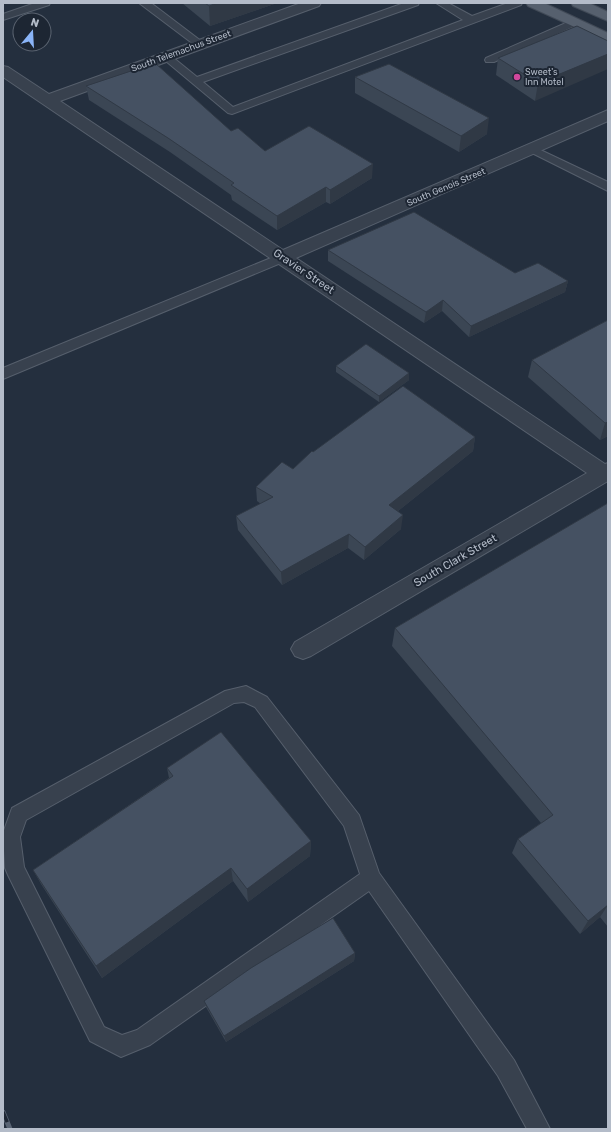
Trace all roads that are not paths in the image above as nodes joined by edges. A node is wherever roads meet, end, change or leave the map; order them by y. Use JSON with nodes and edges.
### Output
{"nodes":[{"id":1,"x":44,"y":3,"type":"edge"},
{"id":2,"x":144,"y":3,"type":"edge"},
{"id":3,"x":314,"y":3,"type":"edge"},
{"id":4,"x":414,"y":3,"type":"edge"},
{"id":5,"x":441,"y":3,"type":"edge"},
{"id":6,"x":517,"y":3,"type":"edge"},
{"id":7,"x":533,"y":3,"type":"edge"},
{"id":8,"x":578,"y":3,"type":"edge"},
{"id":9,"x":3,"y":17,"type":"edge"},
{"id":10,"x":608,"y":17,"type":"edge"},
{"id":11,"x":471,"y":20,"type":"junction"},
{"id":12,"x":575,"y":22,"type":"junction"},
{"id":13,"x":608,"y":38,"type":"edge"},
{"id":14,"x":200,"y":44,"type":"junction"},
{"id":15,"x":166,"y":57,"type":"junction"},
{"id":16,"x":490,"y":60,"type":"dead end"},
{"id":17,"x":3,"y":70,"type":"edge"},
{"id":18,"x":196,"y":81,"type":"junction"},
{"id":19,"x":48,"y":100,"type":"junction"},
{"id":20,"x":608,"y":115,"type":"edge"},
{"id":21,"x":532,"y":149,"type":"junction"},
{"id":22,"x":608,"y":187,"type":"edge"},
{"id":23,"x":283,"y":257,"type":"junction"},
{"id":24,"x":3,"y":374,"type":"edge"},
{"id":25,"x":606,"y":473,"type":"edge"},
{"id":26,"x":302,"y":649,"type":"dead end"},
{"id":27,"x":371,"y":878,"type":"junction"},
{"id":28,"x":539,"y":1129,"type":"edge"}],
"edges":[{"from":1,"to":9,"type":"lane"},
{"from":2,"to":14,"type":"lane"},
{"from":3,"to":14,"type":"street","name":"South Telemachus Street"},
{"from":4,"to":18,"type":"lane"},
{"from":5,"to":11,"type":"lane"},
{"from":6,"to":11,"type":"lane"},
{"from":7,"to":12,"type":"main road"},
{"from":8,"to":10,"type":"main road"},
{"from":11,"to":18,"type":"lane"},
{"from":12,"to":13,"type":"main road"},
{"from":12,"to":16,"type":"lane"},
{"from":14,"to":15,"type":"street","name":"South Telemachus Street"},
{"from":15,"to":18,"type":"lane"},
{"from":15,"to":19,"type":"street","name":"South Telemachus Street"},
{"from":17,"to":19,"type":"street","name":"Gravier Street"},
{"from":19,"to":23,"type":"street","name":"Gravier Street"},
{"from":20,"to":21,"type":"street","name":"South Genois Street"},
{"from":21,"to":22,"type":"lane"},
{"from":21,"to":23,"type":"street","name":"South Genois Street"},
{"from":23,"to":24,"type":"lane"},
{"from":23,"to":25,"type":"street","name":"Gravier Street"},
{"from":25,"to":26,"type":"street","name":"South Clark Street"},
{"from":27,"to":27,"type":"lane"},
{"from":27,"to":28,"type":"lane"}]}
